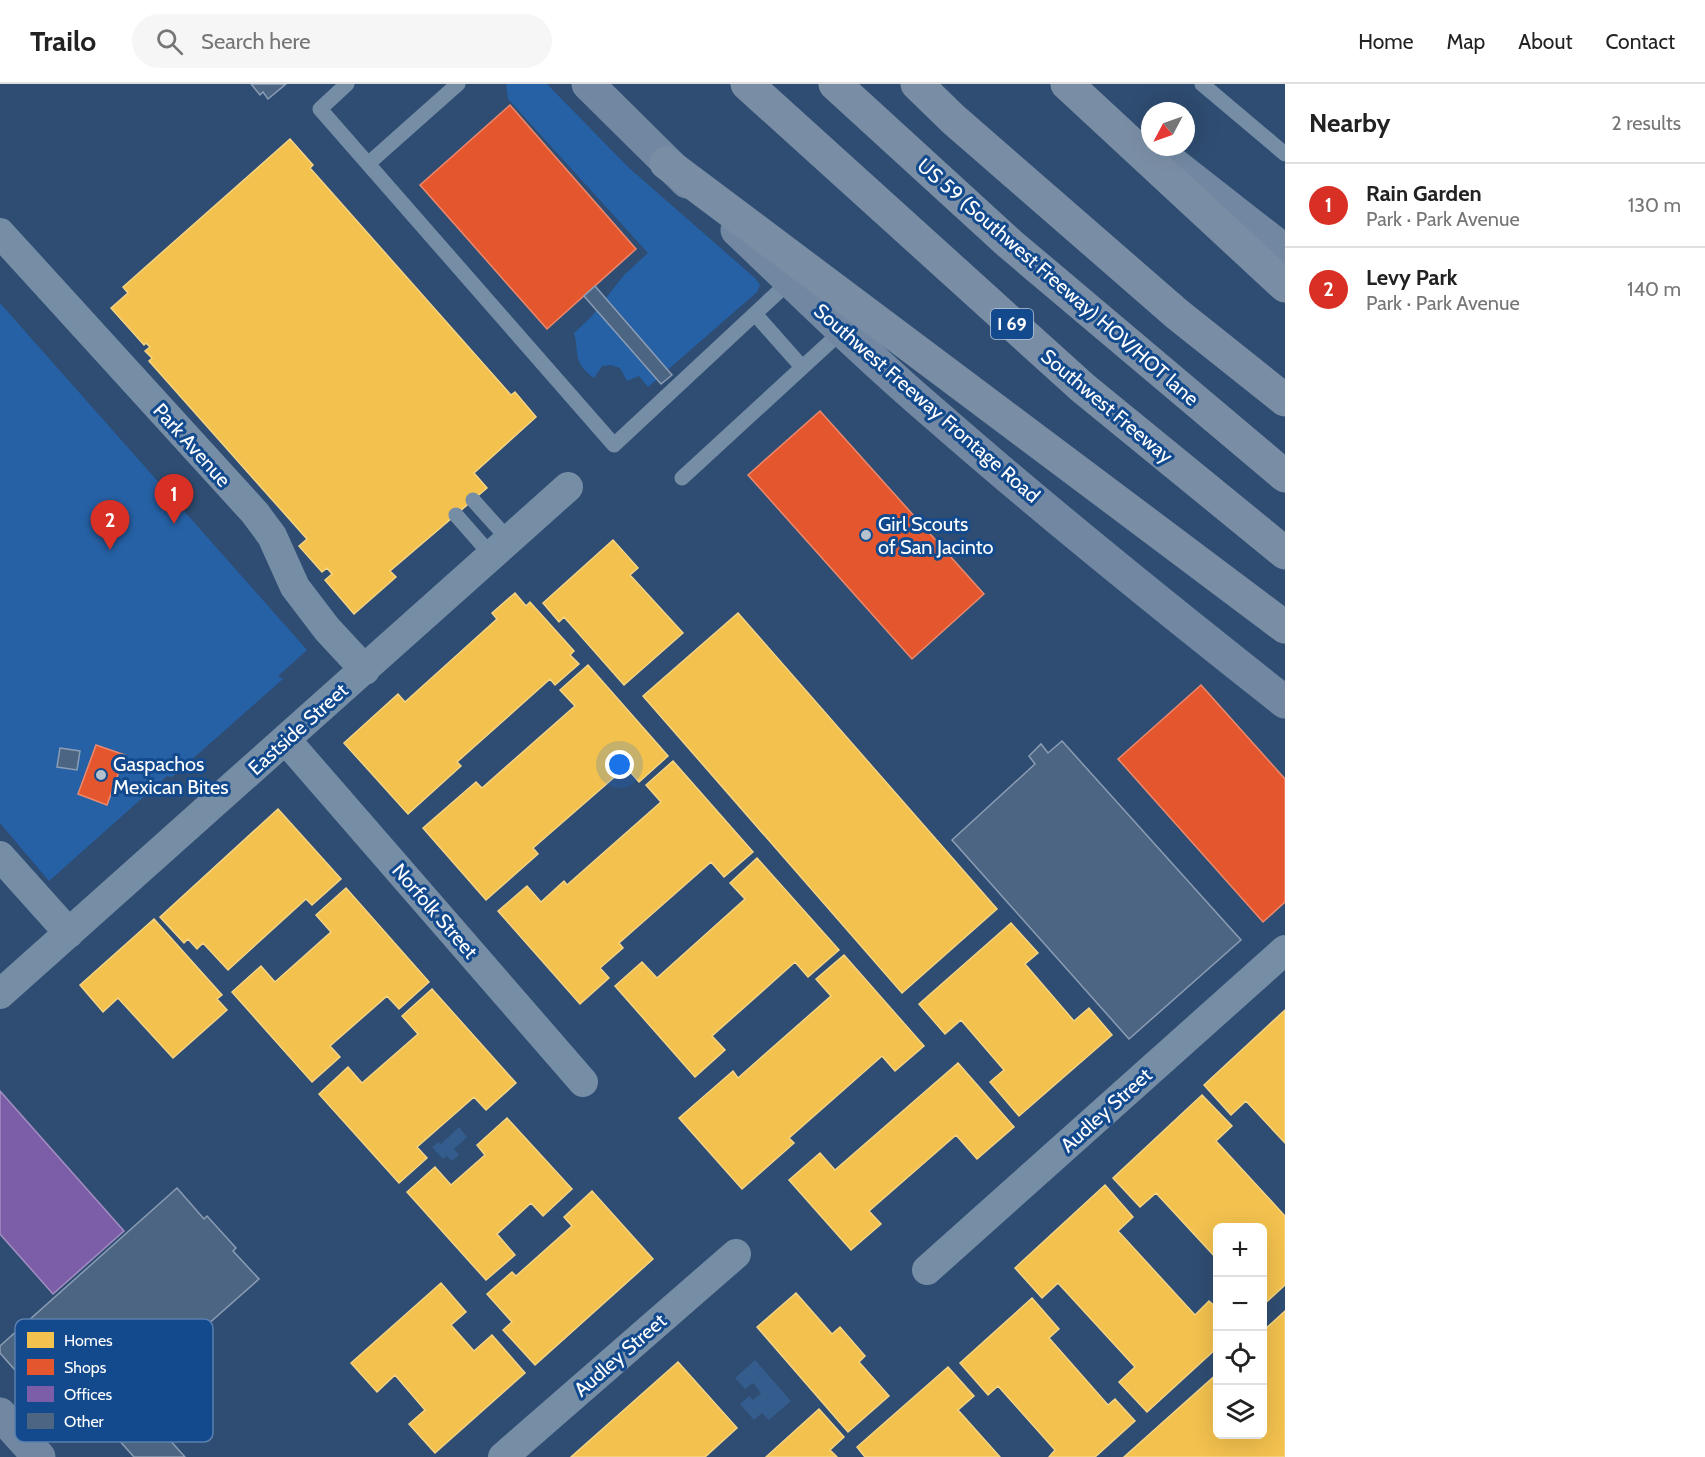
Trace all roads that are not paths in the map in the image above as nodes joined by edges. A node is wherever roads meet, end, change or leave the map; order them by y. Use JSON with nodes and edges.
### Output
{"nodes":[{"id":1,"x":347,"y":84,"type":"edge"},
{"id":2,"x":458,"y":84,"type":"edge"},
{"id":3,"x":588,"y":84,"type":"edge"},
{"id":4,"x":747,"y":84,"type":"edge"},
{"id":5,"x":835,"y":84,"type":"edge"},
{"id":6,"x":917,"y":84,"type":"edge"},
{"id":7,"x":1067,"y":84,"type":"edge"},
{"id":8,"x":1072,"y":84,"type":"edge"},
{"id":9,"x":1203,"y":84,"type":"edge"},
{"id":10,"x":1141,"y":138,"type":"edge"},
{"id":11,"x":1285,"y":154,"type":"edge"},
{"id":12,"x":1164,"y":156,"type":"edge"},
{"id":13,"x":369,"y":163,"type":"junction"},
{"id":14,"x":666,"y":163,"type":"junction"},
{"id":15,"x":0,"y":233,"type":"edge"},
{"id":16,"x":1285,"y":251,"type":"edge"},
{"id":17,"x":790,"y":281,"type":"junction"},
{"id":18,"x":1285,"y":286,"type":"edge"},
{"id":19,"x":755,"y":314,"type":"junction"},
{"id":20,"x":842,"y":331,"type":"junction"},
{"id":21,"x":802,"y":367,"type":"junction"},
{"id":22,"x":1285,"y":400,"type":"edge"},
{"id":23,"x":1285,"y":476,"type":"edge"},
{"id":24,"x":682,"y":478,"type":"dead end"},
{"id":25,"x":568,"y":487,"type":"dead end"},
{"id":26,"x":473,"y":500,"type":"dead end"},
{"id":27,"x":456,"y":515,"type":"dead end"},
{"id":28,"x":500,"y":548,"type":"junction"},
{"id":29,"x":1285,"y":553,"type":"edge"},
{"id":30,"x":1285,"y":627,"type":"edge"},
{"id":31,"x":365,"y":670,"type":"junction"},
{"id":32,"x":1285,"y":702,"type":"edge"},
{"id":33,"x":286,"y":740,"type":"junction"},
{"id":34,"x":0,"y":856,"type":"edge"},
{"id":35,"x":69,"y":933,"type":"junction"},
{"id":36,"x":1285,"y":951,"type":"edge"},
{"id":37,"x":0,"y":994,"type":"edge"},
{"id":38,"x":583,"y":1082,"type":"dead end"},
{"id":39,"x":736,"y":1254,"type":"dead end"},
{"id":40,"x":927,"y":1270,"type":"dead end"},
{"id":41,"x":0,"y":1414,"type":"edge"},
{"id":42,"x":15,"y":1431,"type":"edge"},
{"id":43,"x":25,"y":1442,"type":"edge"},
{"id":44,"x":39,"y":1457,"type":"edge"},
{"id":45,"x":503,"y":1457,"type":"edge"}],
"edges":[{"from":1,"to":13,"type":"lane"},
{"from":2,"to":13,"type":"lane"},
{"from":3,"to":14,"type":"main road","name":"Southwest Freeway Frontage Road"},
{"from":4,"to":29,"type":"highway","name":"Southwest Freeway","number":"I 69"},
{"from":5,"to":23,"type":"highway","name":"US 59 (Southwest Freeway) HOV/HOT lane"},
{"from":6,"to":22,"type":"highway"},
{"from":7,"to":18,"type":"highway"},
{"from":8,"to":10,"type":"main road"},
{"from":9,"to":11,"type":"lane"},
{"from":12,"to":16,"type":"main road"},
{"from":13,"to":19,"type":"lane"},
{"from":14,"to":17,"type":"main road","name":"Southwest Freeway Frontage Road"},
{"from":14,"to":30,"type":"highway"},
{"from":15,"to":31,"type":"street","name":"Park Avenue"},
{"from":17,"to":19,"type":"lane"},
{"from":17,"to":20,"type":"main road","name":"Southwest Freeway Frontage Road"},
{"from":19,"to":21,"type":"lane"},
{"from":20,"to":21,"type":"lane"},
{"from":20,"to":32,"type":"main road","name":"Southwest Freeway Frontage Road"},
{"from":21,"to":24,"type":"lane"},
{"from":25,"to":28,"type":"street","name":"Eastside Street"},
{"from":26,"to":28,"type":"lane"},
{"from":27,"to":28,"type":"lane"},
{"from":28,"to":31,"type":"street","name":"Eastside Street"},
{"from":31,"to":33,"type":"street","name":"Eastside Street"},
{"from":33,"to":35,"type":"street","name":"Eastside Street"},
{"from":33,"to":38,"type":"street","name":"Norfolk Street"},
{"from":34,"to":35,"type":"street"},
{"from":35,"to":37,"type":"street","name":"Eastside Street"},
{"from":36,"to":40,"type":"street","name":"Audley Street"},
{"from":39,"to":45,"type":"street","name":"Audley Street"},
{"from":41,"to":42,"type":"main road"},
{"from":43,"to":44,"type":"main road"}]}
